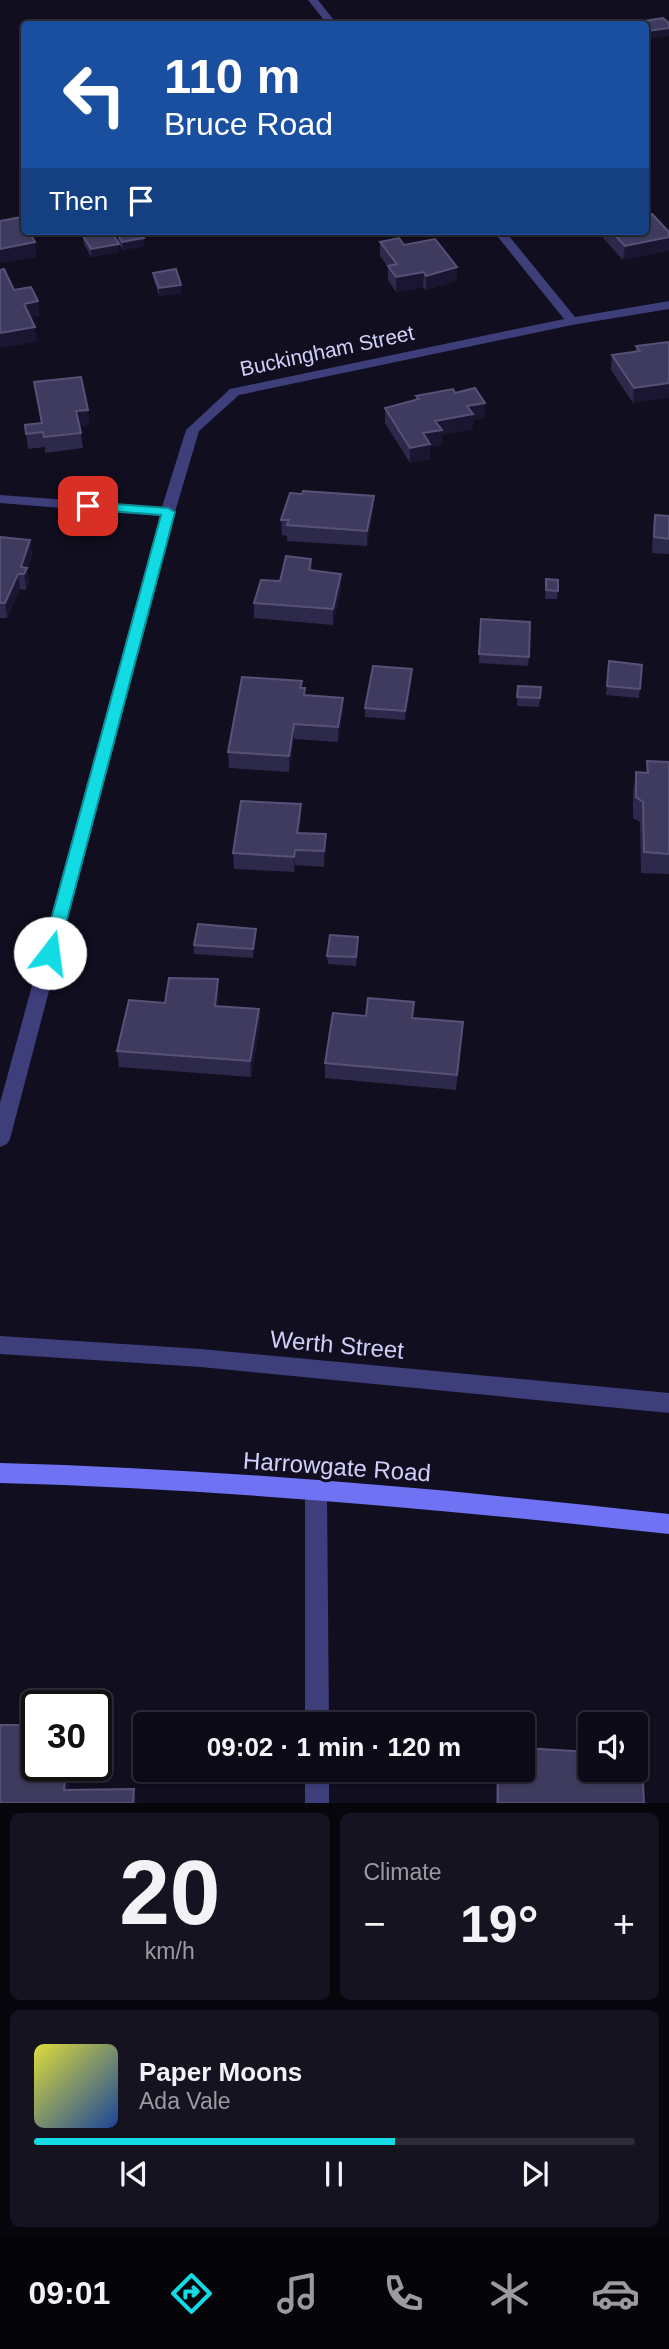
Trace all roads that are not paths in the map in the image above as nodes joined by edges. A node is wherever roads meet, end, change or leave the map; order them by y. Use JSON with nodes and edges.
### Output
{"nodes":[{"id":1,"x":313,"y":0,"type":"edge"},
{"id":2,"x":330,"y":21,"type":"edge"},
{"id":3,"x":502,"y":235,"type":"edge"},
{"id":4,"x":669,"y":305,"type":"edge"},
{"id":5,"x":572,"y":321,"type":"junction"},
{"id":6,"x":0,"y":499,"type":"edge"},
{"id":7,"x":168,"y":512,"type":"junction"},
{"id":8,"x":0,"y":1139,"type":"edge"},
{"id":9,"x":0,"y":1345,"type":"edge"},
{"id":10,"x":669,"y":1403,"type":"edge"},
{"id":11,"x":0,"y":1473,"type":"edge"},
{"id":12,"x":316,"y":1491,"type":"junction"},
{"id":13,"x":669,"y":1524,"type":"edge"},
{"id":14,"x":317,"y":1712,"type":"edge"},
{"id":15,"x":317,"y":1782,"type":"edge"},
{"id":16,"x":317,"y":1803,"type":"edge"}],
"edges":[{"from":1,"to":2,"type":"street"},
{"from":3,"to":5,"type":"street"},
{"from":4,"to":5,"type":"street","name":"Buckingham Street"},
{"from":5,"to":7,"type":"street","name":"Buckingham Street"},
{"from":6,"to":7,"type":"street"},
{"from":7,"to":8,"type":"street","name":"Buckingham Street"},
{"from":9,"to":10,"type":"street","name":"Werth Street"},
{"from":11,"to":12,"type":"main road","name":"Harrowgate Road"},
{"from":12,"to":13,"type":"main road","name":"Harrowgate Road"},
{"from":12,"to":14,"type":"street"},
{"from":15,"to":16,"type":"street"}]}
